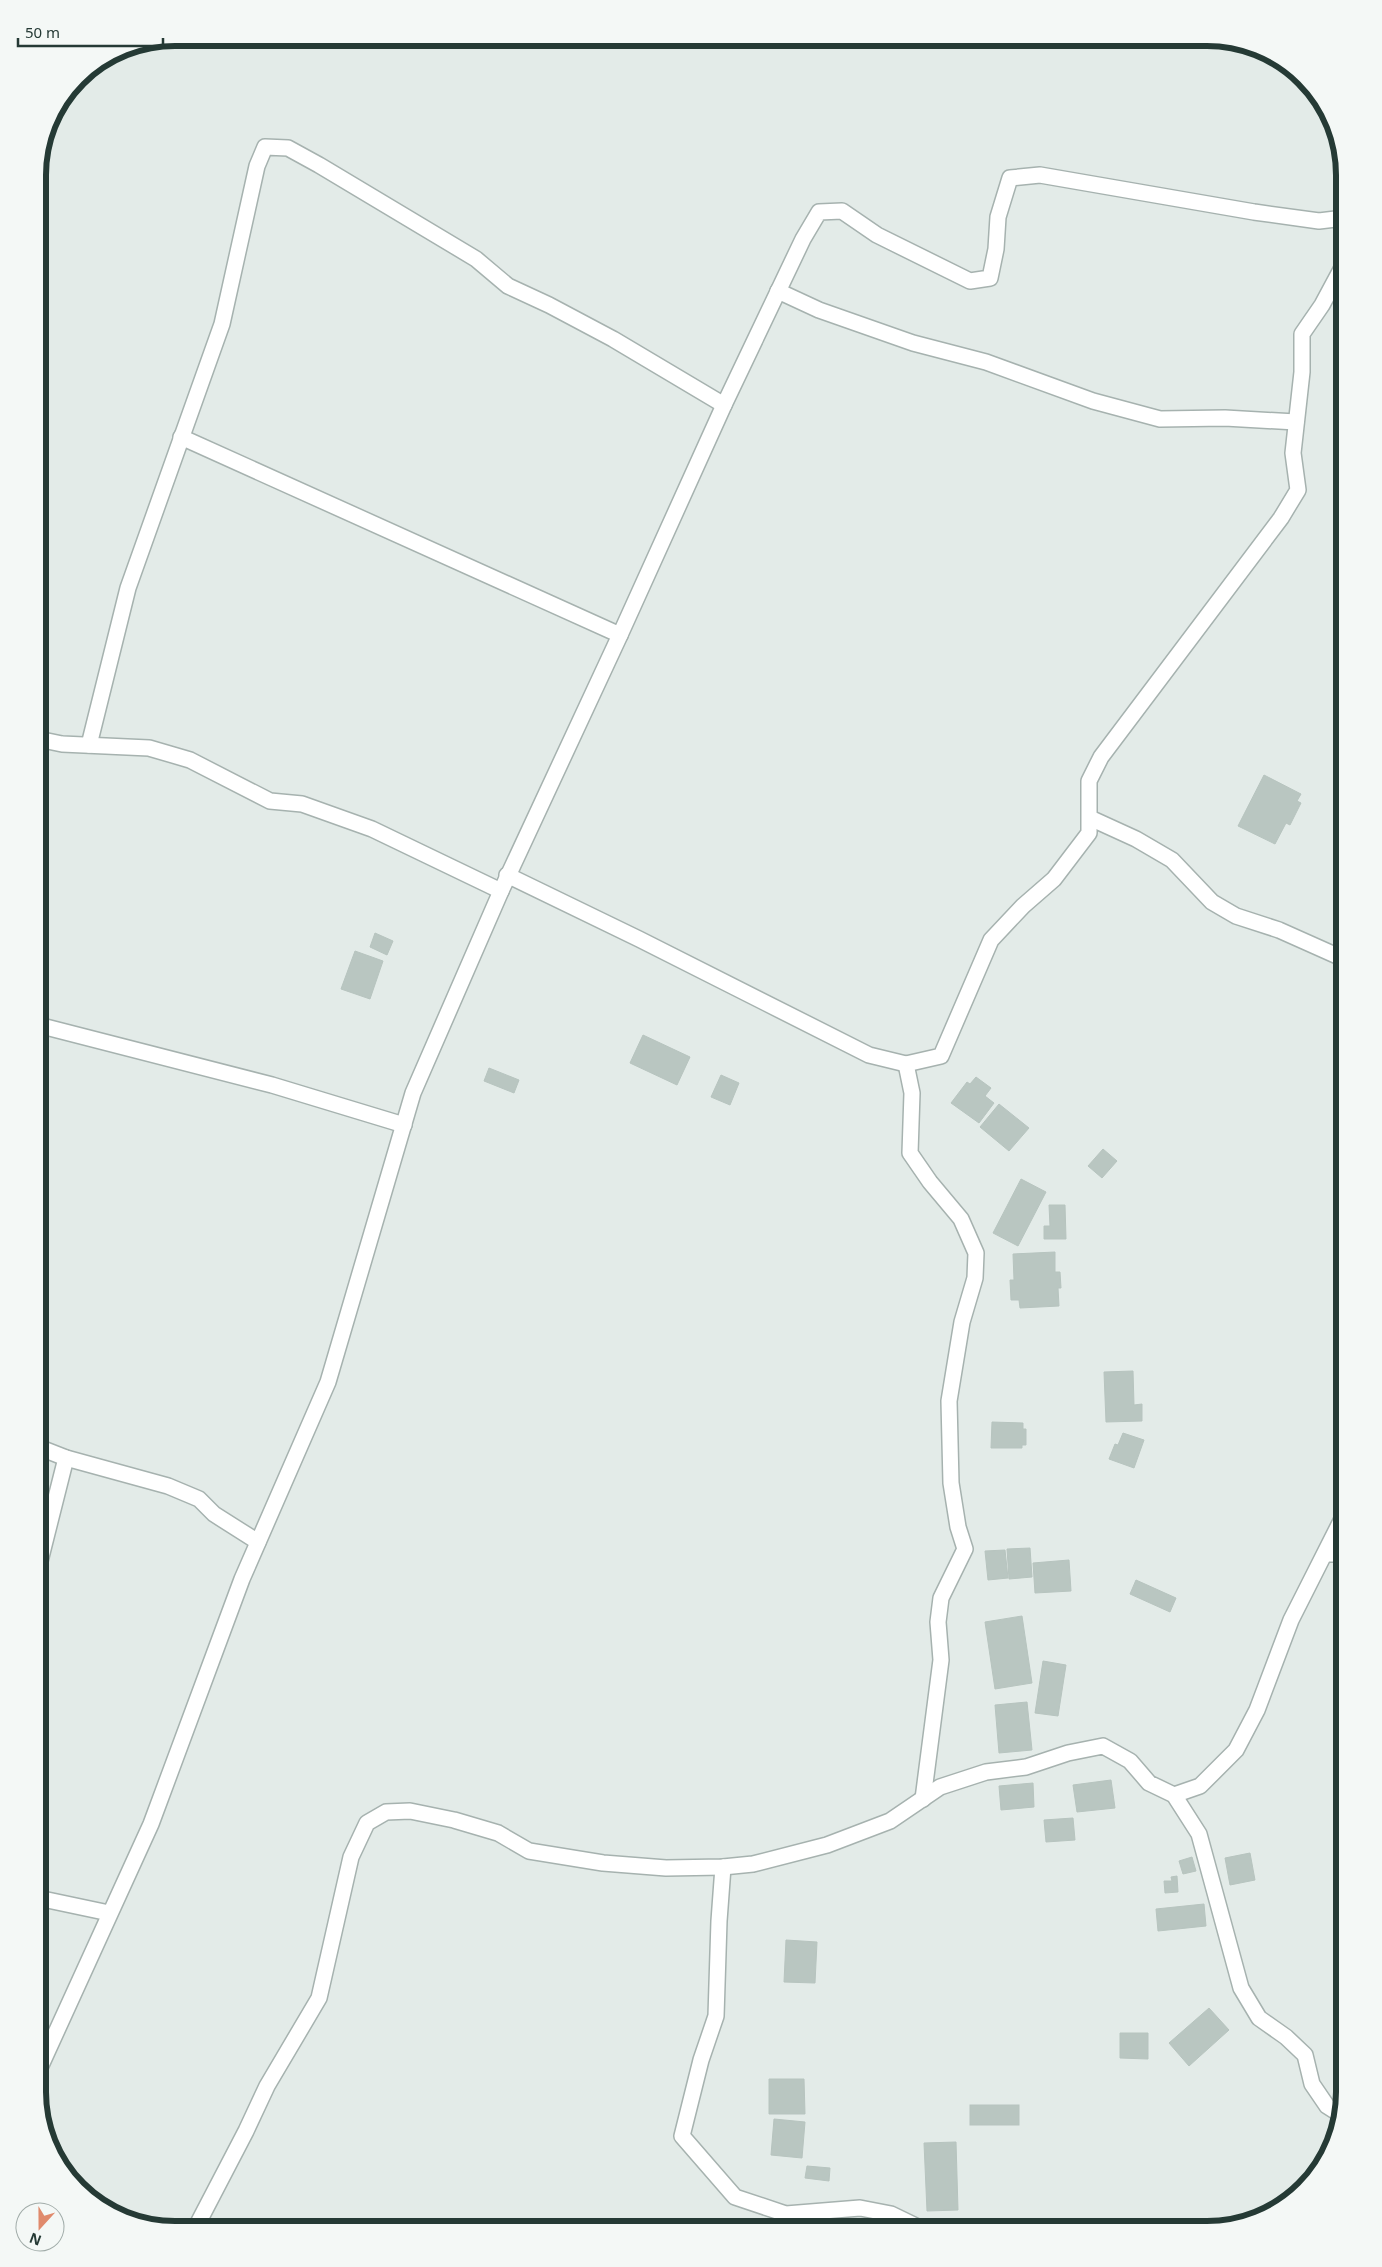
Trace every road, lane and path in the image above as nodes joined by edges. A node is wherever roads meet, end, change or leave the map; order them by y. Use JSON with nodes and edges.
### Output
{"nodes":[{"id":1,"x":1336,"y":219,"type":"edge"},
{"id":2,"x":1336,"y":279,"type":"edge"},
{"id":3,"x":778,"y":291,"type":"junction"},
{"id":4,"x":724,"y":404,"type":"junction"},
{"id":5,"x":1296,"y":422,"type":"junction"},
{"id":6,"x":181,"y":437,"type":"junction"},
{"id":7,"x":620,"y":635,"type":"junction"},
{"id":8,"x":47,"y":741,"type":"edge"},
{"id":9,"x":89,"y":745,"type":"junction"},
{"id":10,"x":1090,"y":818,"type":"junction"},
{"id":11,"x":507,"y":875,"type":"junction"},
{"id":12,"x":500,"y":891,"type":"junction"},
{"id":13,"x":1336,"y":955,"type":"edge"},
{"id":14,"x":47,"y":1027,"type":"edge"},
{"id":15,"x":906,"y":1064,"type":"junction"},
{"id":16,"x":404,"y":1125,"type":"junction"},
{"id":17,"x":46,"y":1451,"type":"edge"},
{"id":18,"x":66,"y":1458,"type":"junction"},
{"id":19,"x":1336,"y":1531,"type":"edge"},
{"id":20,"x":46,"y":1536,"type":"edge"},
{"id":21,"x":258,"y":1542,"type":"junction"},
{"id":22,"x":1325,"y":1554,"type":"junction"},
{"id":23,"x":1336,"y":1554,"type":"edge"},
{"id":24,"x":1174,"y":1795,"type":"junction"},
{"id":25,"x":923,"y":1799,"type":"junction"},
{"id":26,"x":722,"y":1868,"type":"junction"},
{"id":27,"x":46,"y":1900,"type":"edge"},
{"id":28,"x":109,"y":1913,"type":"junction"},
{"id":29,"x":46,"y":2054,"type":"edge"},
{"id":30,"x":1335,"y":2111,"type":"edge"},
{"id":31,"x":200,"y":2220,"type":"edge"},
{"id":32,"x":905,"y":2221,"type":"edge"}],
"edges":[{"from":1,"to":3,"type":"street"},
{"from":2,"to":5,"type":"street"},
{"from":3,"to":4,"type":"street"},
{"from":3,"to":5,"type":"street"},
{"from":4,"to":6,"type":"street"},
{"from":4,"to":7,"type":"street"},
{"from":5,"to":10,"type":"street"},
{"from":6,"to":7,"type":"street"},
{"from":6,"to":9,"type":"street"},
{"from":7,"to":11,"type":"street"},
{"from":8,"to":9,"type":"street"},
{"from":9,"to":12,"type":"street"},
{"from":10,"to":13,"type":"street"},
{"from":10,"to":15,"type":"street"},
{"from":11,"to":12,"type":"street"},
{"from":11,"to":15,"type":"street"},
{"from":12,"to":16,"type":"street"},
{"from":14,"to":16,"type":"street"},
{"from":15,"to":25,"type":"street"},
{"from":16,"to":21,"type":"street"},
{"from":17,"to":18,"type":"street"},
{"from":18,"to":20,"type":"street"},
{"from":18,"to":21,"type":"street"},
{"from":19,"to":22,"type":"street"},
{"from":21,"to":28,"type":"street"},
{"from":22,"to":23,"type":"street"},
{"from":22,"to":24,"type":"street"},
{"from":24,"to":25,"type":"street"},
{"from":24,"to":30,"type":"street"},
{"from":25,"to":26,"type":"street"},
{"from":26,"to":31,"type":"street"},
{"from":26,"to":32,"type":"street"},
{"from":27,"to":28,"type":"street"},
{"from":28,"to":29,"type":"street"}]}
